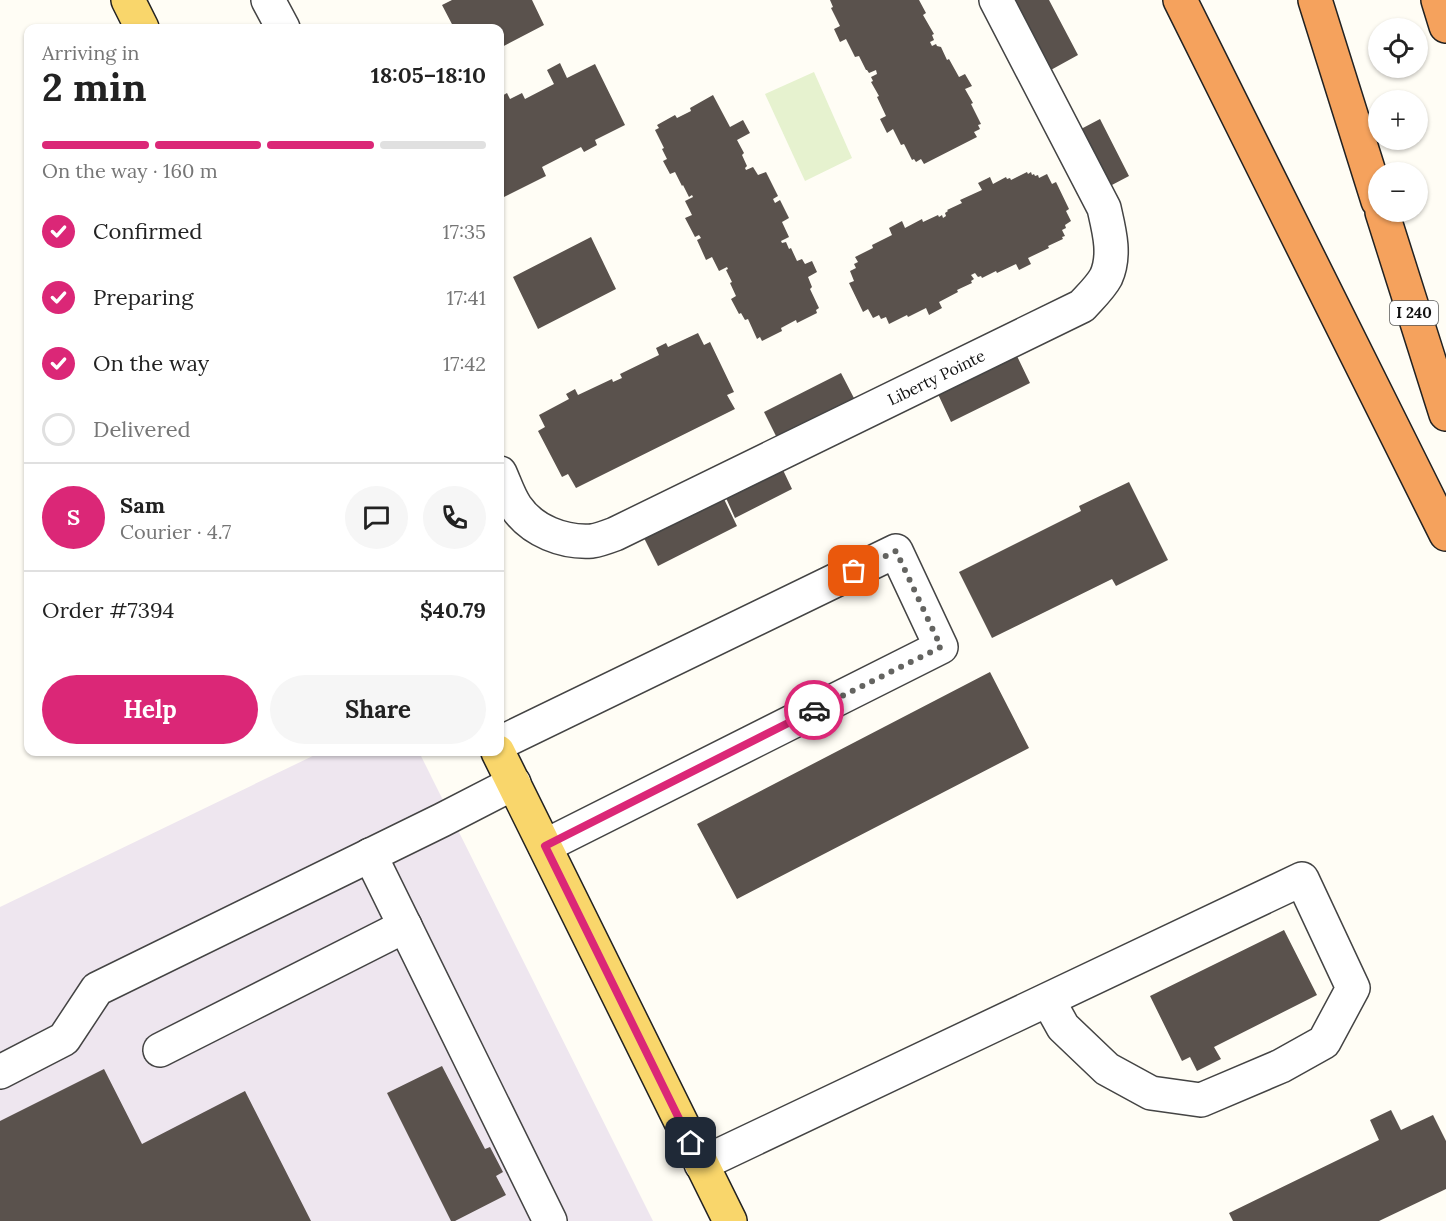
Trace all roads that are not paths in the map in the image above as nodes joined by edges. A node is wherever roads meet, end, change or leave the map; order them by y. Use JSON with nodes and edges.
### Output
{"nodes":[{"id":1,"x":128,"y":0,"type":"edge"},
{"id":2,"x":268,"y":0,"type":"edge"},
{"id":3,"x":996,"y":0,"type":"edge"},
{"id":4,"x":1180,"y":0,"type":"edge"},
{"id":5,"x":1315,"y":0,"type":"edge"},
{"id":6,"x":1438,"y":0,"type":"edge"},
{"id":7,"x":140,"y":24,"type":"edge"},
{"id":8,"x":281,"y":24,"type":"edge"},
{"id":9,"x":1446,"y":26,"type":"edge"},
{"id":10,"x":1368,"y":169,"type":"edge"},
{"id":11,"x":1385,"y":222,"type":"edge"},
{"id":12,"x":1446,"y":414,"type":"edge"},
{"id":13,"x":504,"y":482,"type":"edge"},
{"id":14,"x":1446,"y":534,"type":"edge"},
{"id":15,"x":504,"y":741,"type":"edge"},
{"id":16,"x":500,"y":756,"type":"edge"},
{"id":17,"x":514,"y":783,"type":"junction"},
{"id":18,"x":545,"y":846,"type":"junction"},
{"id":19,"x":370,"y":855,"type":"junction"},
{"id":20,"x":405,"y":926,"type":"junction"},
{"id":21,"x":1048,"y":1000,"type":"junction"},
{"id":22,"x":160,"y":1050,"type":"dead end"},
{"id":23,"x":0,"y":1072,"type":"edge"},
{"id":24,"x":701,"y":1164,"type":"junction"},
{"id":25,"x":550,"y":1221,"type":"edge"},
{"id":26,"x":730,"y":1221,"type":"edge"}],
"edges":[{"from":1,"to":7,"type":"main road"},
{"from":2,"to":8,"type":"street"},
{"from":3,"to":13,"type":"street","name":"Liberty Pointe"},
{"from":4,"to":14,"type":"highway"},
{"from":5,"to":10,"type":"highway"},
{"from":6,"to":9,"type":"highway"},
{"from":11,"to":12,"type":"highway","number":"I 240"},
{"from":15,"to":18,"type":"street"},
{"from":16,"to":17,"type":"main road"},
{"from":17,"to":18,"type":"main road"},
{"from":17,"to":19,"type":"street"},
{"from":18,"to":24,"type":"main road"},
{"from":19,"to":20,"type":"street"},
{"from":19,"to":23,"type":"street"},
{"from":20,"to":22,"type":"street"},
{"from":20,"to":25,"type":"street"},
{"from":21,"to":21,"type":"street"},
{"from":21,"to":24,"type":"street"},
{"from":24,"to":26,"type":"main road"}]}
